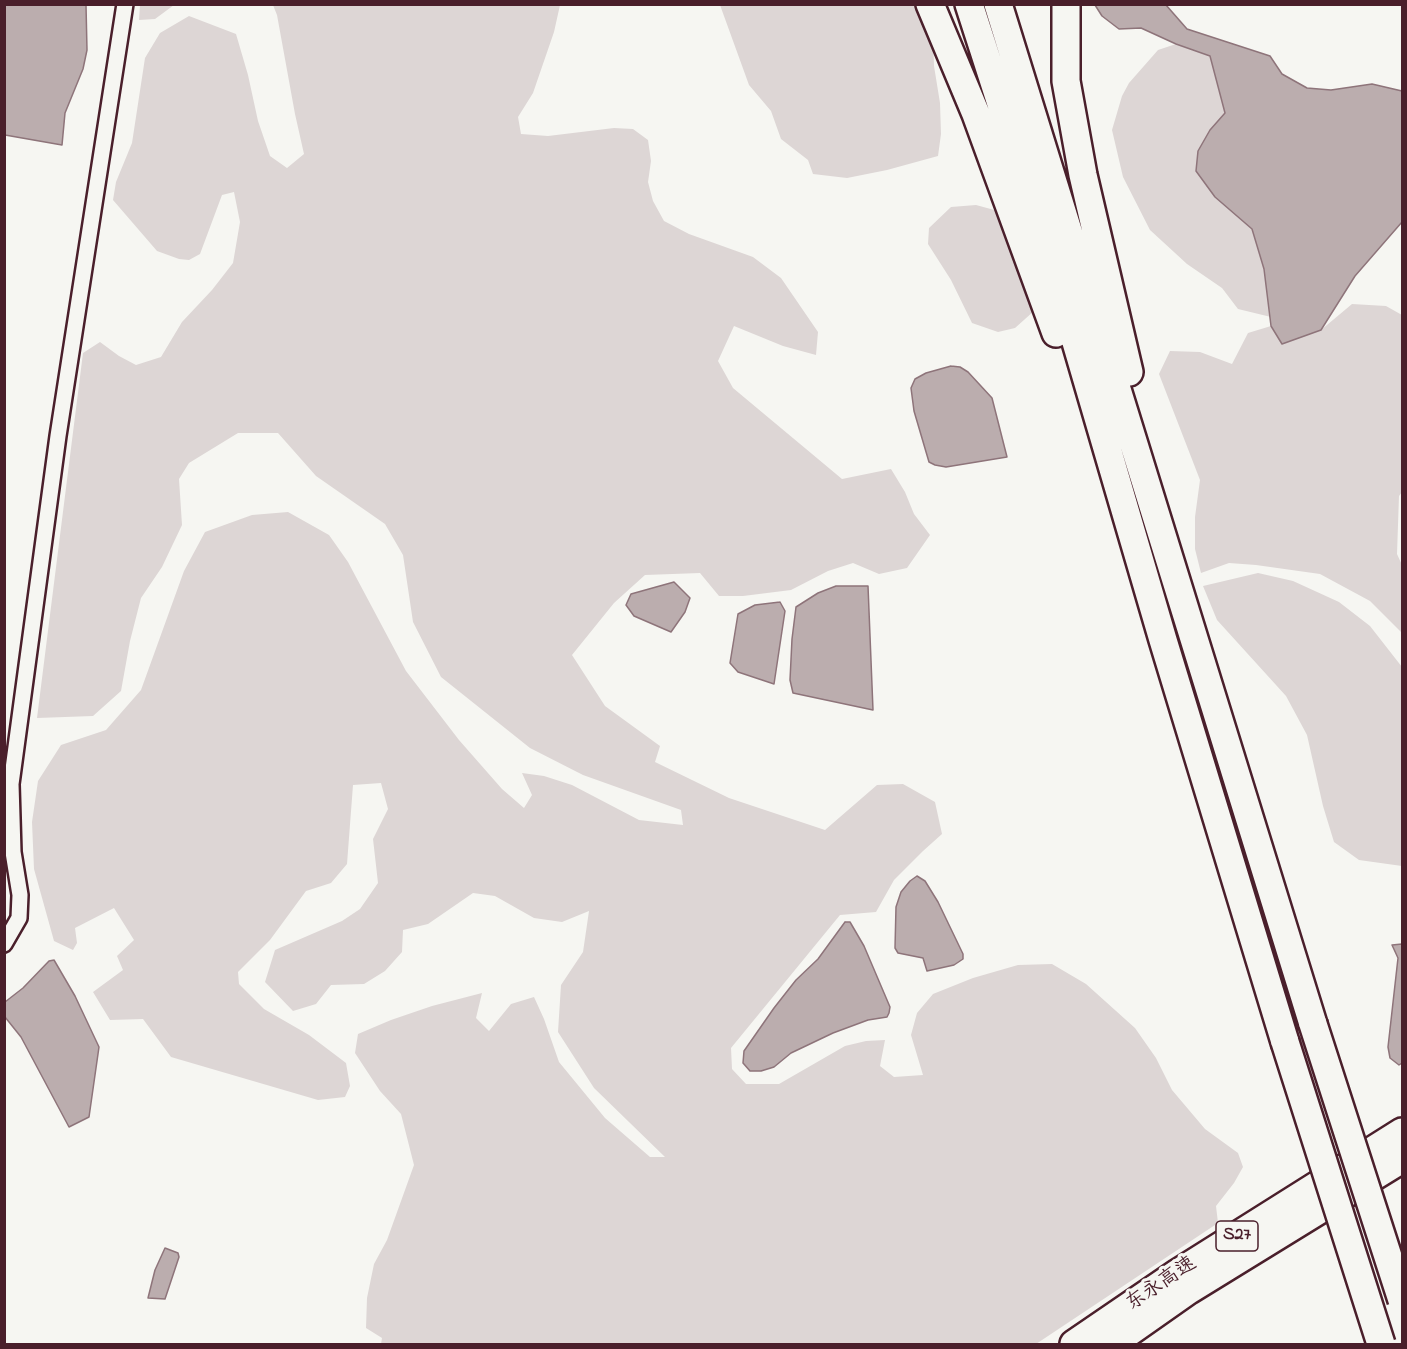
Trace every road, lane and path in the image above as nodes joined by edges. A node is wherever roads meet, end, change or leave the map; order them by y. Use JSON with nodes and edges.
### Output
{"nodes":[{"id":1,"x":125,"y":4,"type":"edge"},
{"id":2,"x":930,"y":4,"type":"edge"},
{"id":3,"x":969,"y":4,"type":"edge"},
{"id":4,"x":998,"y":4,"type":"edge"},
{"id":5,"x":1066,"y":4,"type":"edge"},
{"id":6,"x":1163,"y":640,"type":"junction"},
{"id":7,"x":1203,"y":667,"type":"junction"},
{"id":8,"x":4,"y":945,"type":"edge"},
{"id":9,"x":1402,"y":1132,"type":"edge"},
{"id":10,"x":1402,"y":1159,"type":"edge"},
{"id":11,"x":1402,"y":1300,"type":"edge"},
{"id":12,"x":1074,"y":1344,"type":"edge"},
{"id":13,"x":1112,"y":1344,"type":"edge"},
{"id":14,"x":1381,"y":1344,"type":"edge"}],
"edges":[{"from":1,"to":8,"type":"street"},
{"from":2,"to":6,"type":"highway"},
{"from":3,"to":6,"type":"highway"},
{"from":4,"to":7,"type":"highway"},
{"from":5,"to":7,"type":"highway"},
{"from":6,"to":14,"type":"highway","bridge":true},
{"from":7,"to":11,"type":"highway","bridge":true},
{"from":9,"to":12,"type":"highway","name":"东永高速","number":"S27"},
{"from":10,"to":13,"type":"highway","name":"东永高速","number":"S27"}]}
